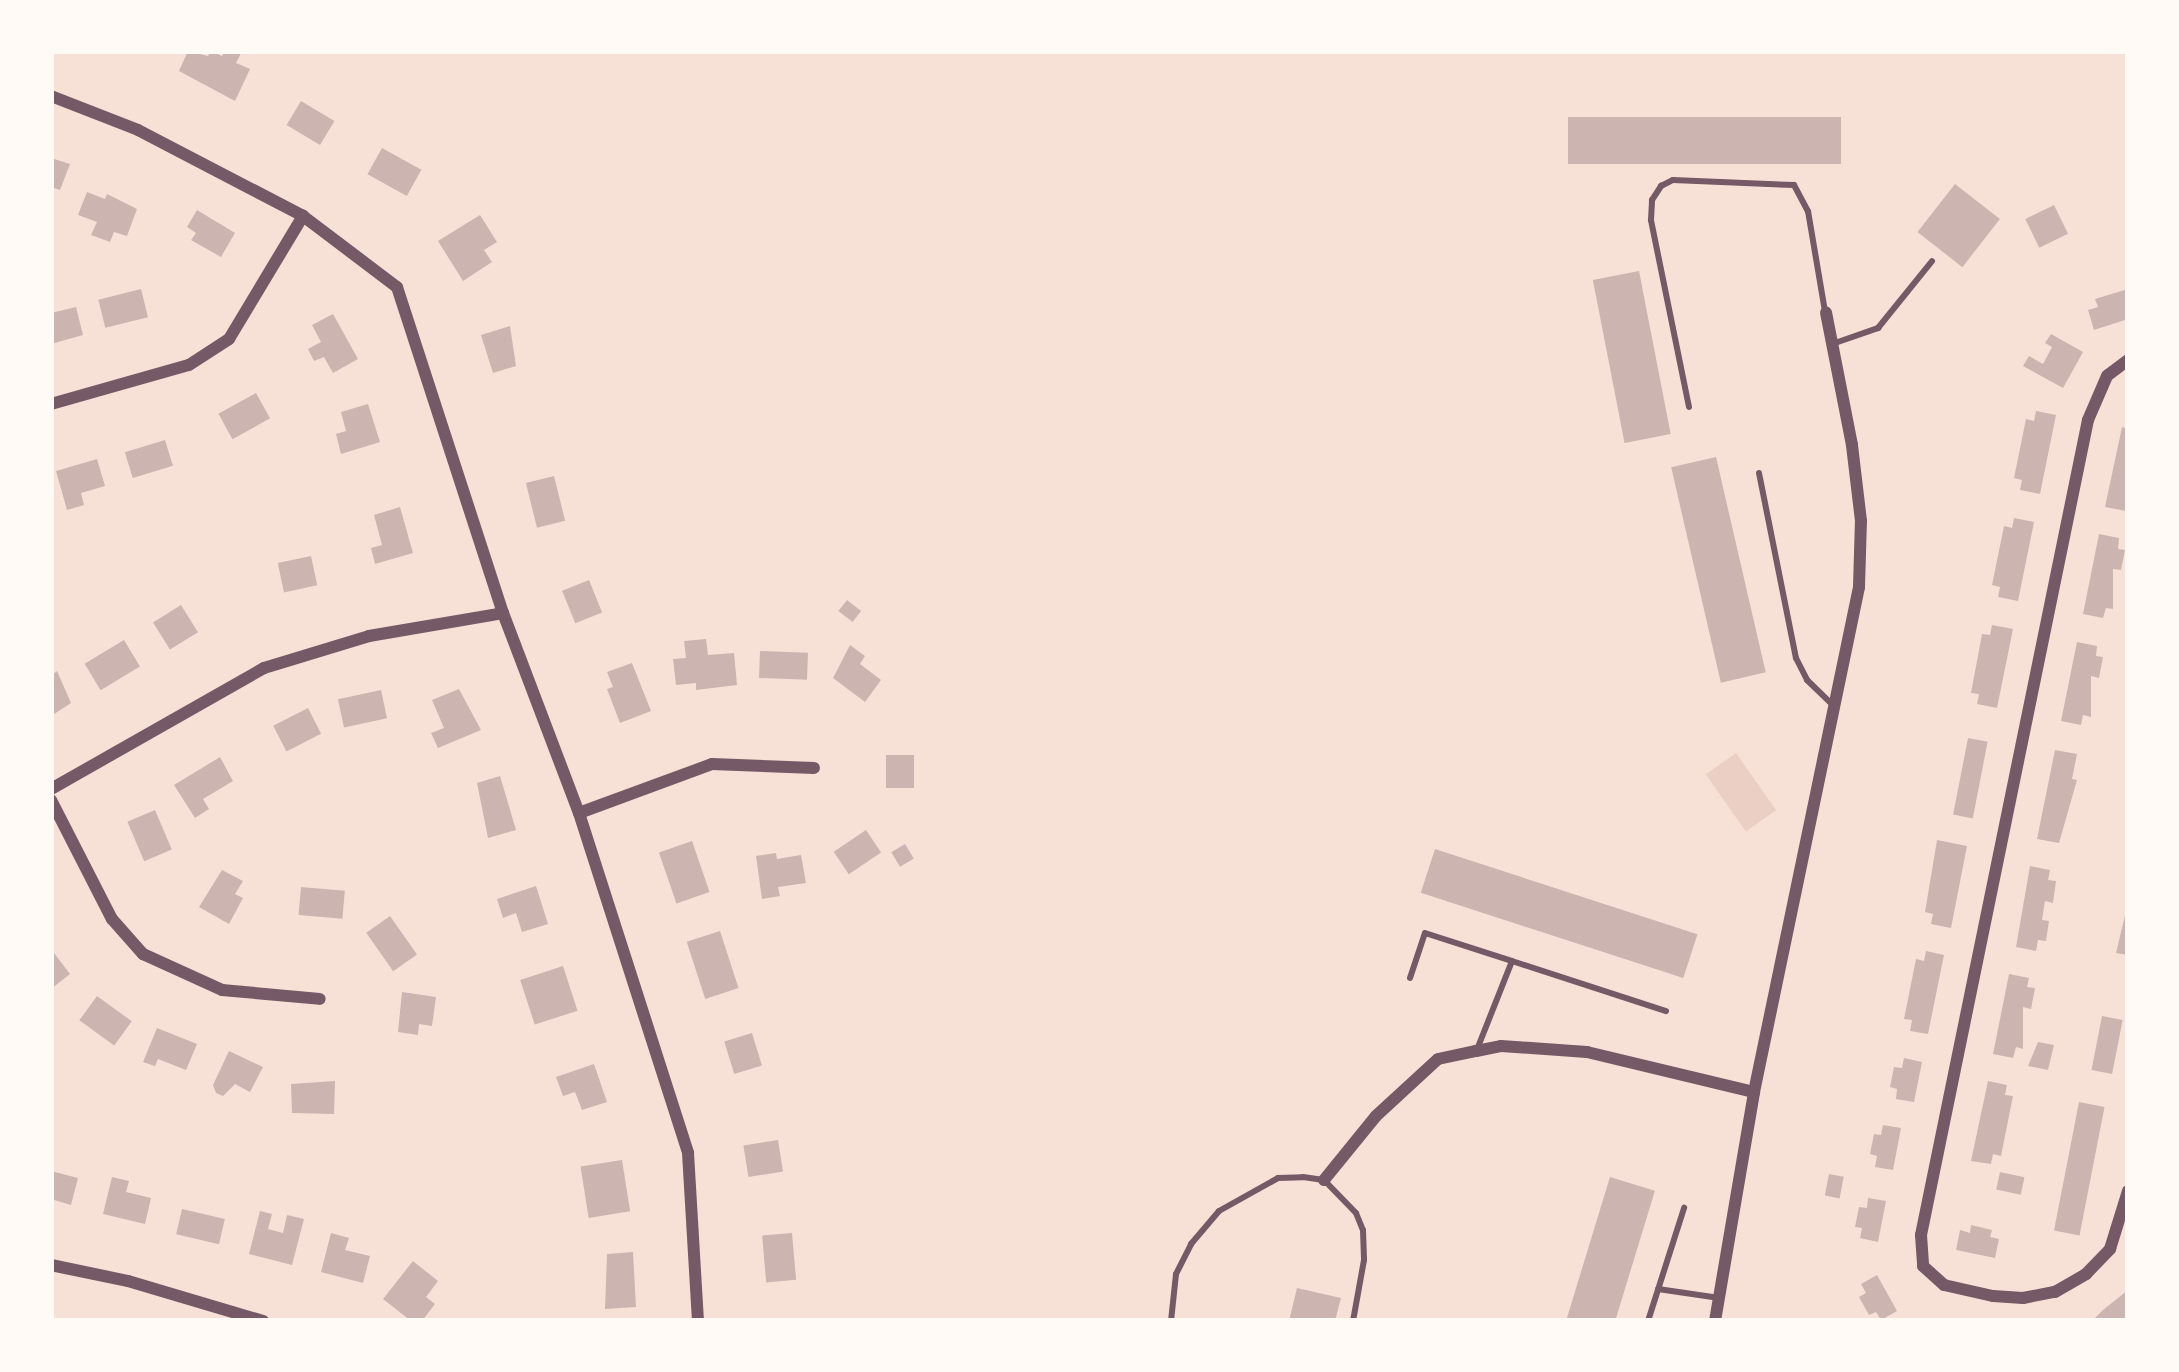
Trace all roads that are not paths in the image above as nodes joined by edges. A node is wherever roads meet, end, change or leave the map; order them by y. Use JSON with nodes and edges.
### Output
{"nodes":[{"id":1,"x":51,"y":96,"type":"edge"},
{"id":2,"x":303,"y":216,"type":"junction"},
{"id":3,"x":1932,"y":262,"type":"dead end"},
{"id":4,"x":1826,"y":313,"type":"joint"},
{"id":5,"x":1832,"y":344,"type":"junction"},
{"id":6,"x":2128,"y":360,"type":"edge"},
{"id":7,"x":51,"y":404,"type":"edge"},
{"id":8,"x":1689,"y":407,"type":"dead end"},
{"id":9,"x":1759,"y":473,"type":"dead end"},
{"id":10,"x":503,"y":614,"type":"junction"},
{"id":11,"x":1835,"y":707,"type":"junction"},
{"id":12,"x":814,"y":769,"type":"dead end"},
{"id":13,"x":51,"y":789,"type":"edge"},
{"id":14,"x":51,"y":800,"type":"edge"},
{"id":15,"x":579,"y":813,"type":"junction"},
{"id":16,"x":1512,"y":962,"type":"junction"},
{"id":17,"x":1410,"y":978,"type":"dead end"},
{"id":18,"x":320,"y":999,"type":"dead end"},
{"id":19,"x":1666,"y":1010,"type":"dead end"},
{"id":20,"x":1476,"y":1051,"type":"junction"},
{"id":21,"x":1754,"y":1092,"type":"junction"},
{"id":22,"x":1324,"y":1180,"type":"junction"},
{"id":23,"x":2128,"y":1191,"type":"edge"},
{"id":24,"x":1684,"y":1208,"type":"dead end"},
{"id":25,"x":51,"y":1265,"type":"edge"},
{"id":26,"x":1658,"y":1289,"type":"junction"},
{"id":27,"x":1719,"y":1298,"type":"junction"},
{"id":28,"x":262,"y":1321,"type":"edge"},
{"id":29,"x":698,"y":1321,"type":"edge"},
{"id":30,"x":1171,"y":1321,"type":"edge"},
{"id":31,"x":1352,"y":1321,"type":"edge"},
{"id":32,"x":1648,"y":1321,"type":"edge"},
{"id":33,"x":1715,"y":1321,"type":"edge"}],
"edges":[{"from":1,"to":2,"type":"street"},
{"from":2,"to":7,"type":"street"},
{"from":2,"to":10,"type":"street"},
{"from":3,"to":5,"type":"lane"},
{"from":4,"to":5,"type":"street"},
{"from":4,"to":8,"type":"lane"},
{"from":5,"to":11,"type":"street"},
{"from":6,"to":23,"type":"street"},
{"from":9,"to":11,"type":"lane"},
{"from":10,"to":13,"type":"street"},
{"from":10,"to":15,"type":"street"},
{"from":11,"to":21,"type":"street"},
{"from":12,"to":15,"type":"street"},
{"from":14,"to":18,"type":"street"},
{"from":15,"to":29,"type":"street"},
{"from":16,"to":17,"type":"lane"},
{"from":16,"to":19,"type":"lane"},
{"from":16,"to":20,"type":"lane"},
{"from":20,"to":21,"type":"street"},
{"from":20,"to":22,"type":"street"},
{"from":21,"to":27,"type":"street"},
{"from":22,"to":30,"type":"lane"},
{"from":22,"to":31,"type":"lane"},
{"from":24,"to":26,"type":"lane"},
{"from":25,"to":28,"type":"street"},
{"from":26,"to":27,"type":"lane"},
{"from":26,"to":32,"type":"lane"},
{"from":27,"to":33,"type":"street"}]}
